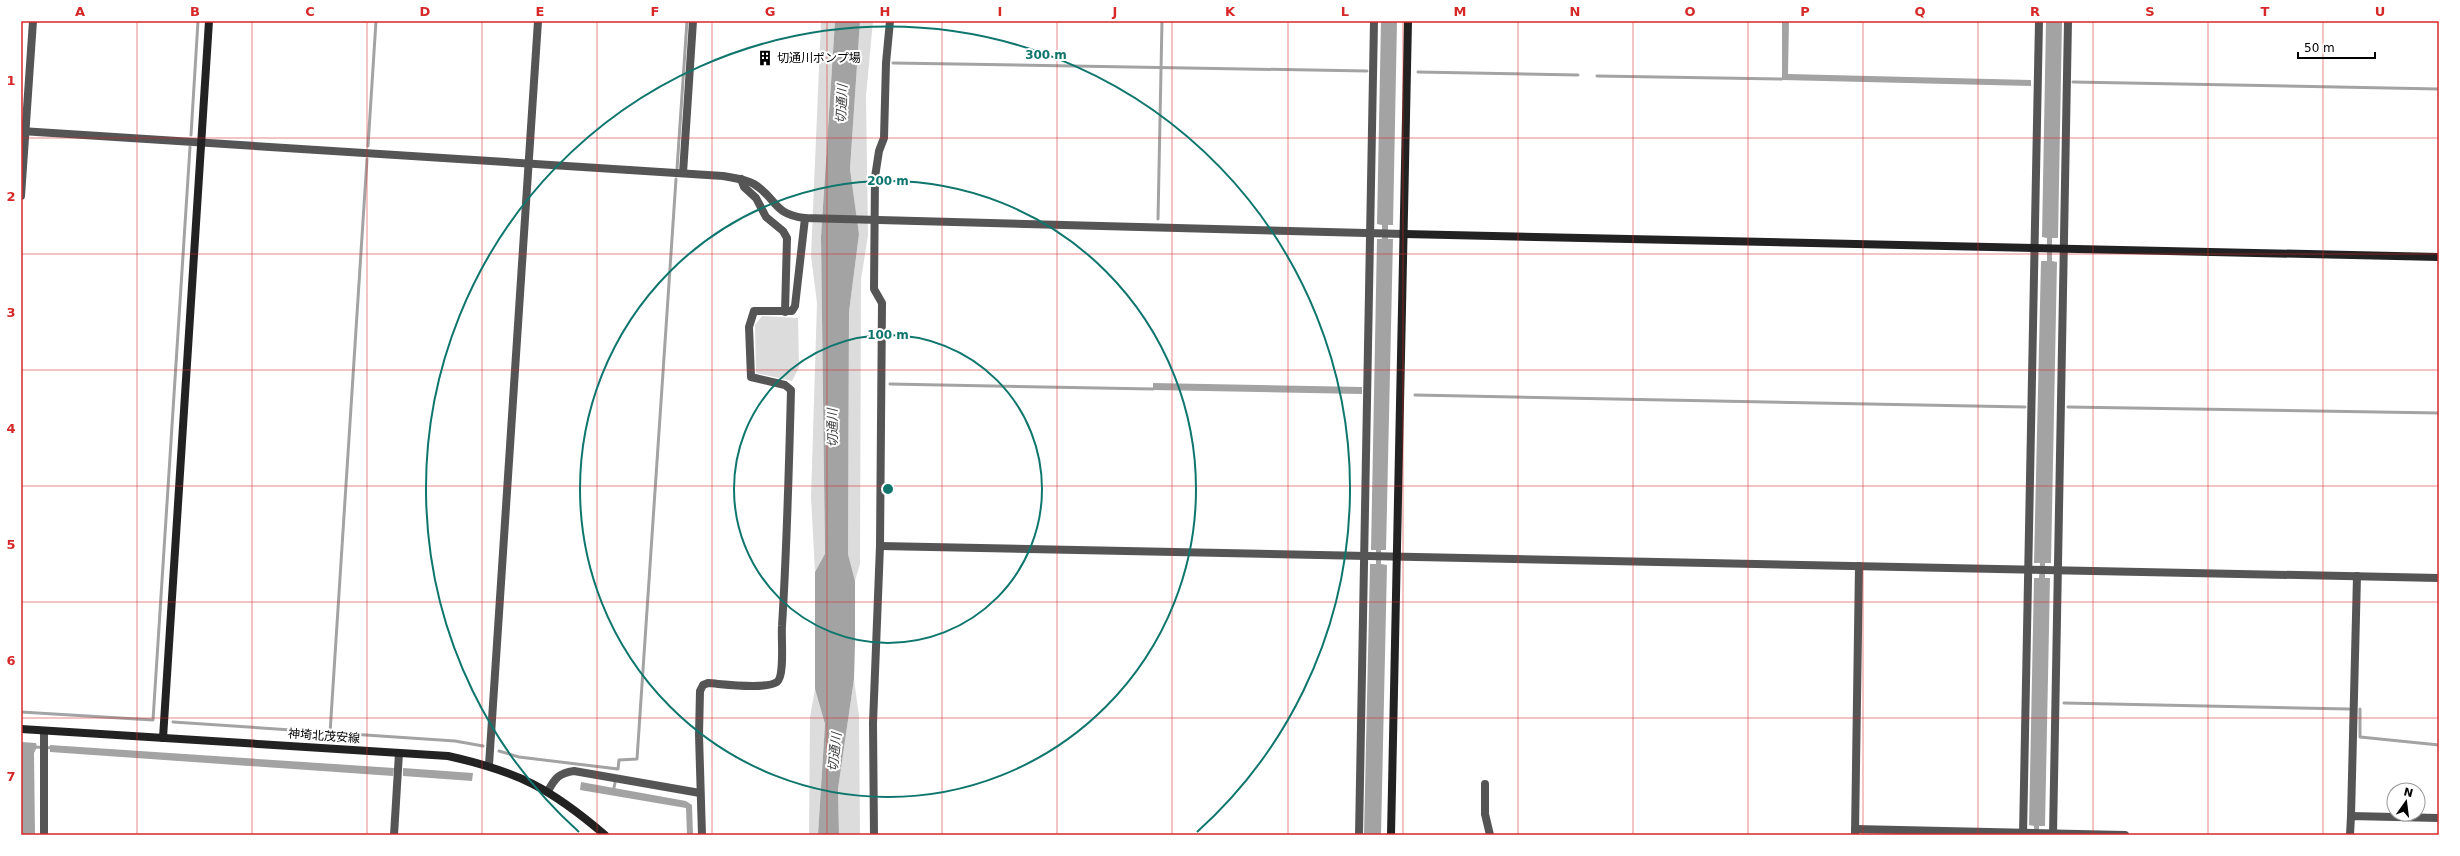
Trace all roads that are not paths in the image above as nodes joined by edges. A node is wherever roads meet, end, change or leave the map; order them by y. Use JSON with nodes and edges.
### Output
{"nodes":[{"id":1,"x":33,"y":21,"type":"edge"},
{"id":2,"x":209,"y":21,"type":"edge"},
{"id":3,"x":538,"y":21,"type":"edge"},
{"id":4,"x":694,"y":21,"type":"edge"},
{"id":5,"x":890,"y":21,"type":"edge"},
{"id":6,"x":1374,"y":21,"type":"edge"},
{"id":7,"x":1408,"y":21,"type":"edge"},
{"id":8,"x":2039,"y":21,"type":"edge"},
{"id":9,"x":2068,"y":21,"type":"edge"},
{"id":10,"x":23,"y":131,"type":"edge"},
{"id":11,"x":201,"y":142,"type":"junction"},
{"id":12,"x":528,"y":163,"type":"junction"},
{"id":13,"x":684,"y":173,"type":"junction"},
{"id":14,"x":741,"y":179,"type":"junction"},
{"id":15,"x":21,"y":196,"type":"edge"},
{"id":16,"x":806,"y":218,"type":"junction"},
{"id":17,"x":872,"y":219,"type":"junction"},
{"id":18,"x":1370,"y":232,"type":"junction"},
{"id":19,"x":1404,"y":234,"type":"junction"},
{"id":20,"x":2035,"y":248,"type":"junction"},
{"id":21,"x":2065,"y":249,"type":"junction"},
{"id":22,"x":2439,"y":257,"type":"edge"},
{"id":23,"x":785,"y":312,"type":"junction"},
{"id":24,"x":880,"y":546,"type":"junction"},
{"id":25,"x":1365,"y":555,"type":"junction"},
{"id":26,"x":1396,"y":556,"type":"junction"},
{"id":27,"x":1859,"y":566,"type":"junction"},
{"id":28,"x":2029,"y":570,"type":"junction"},
{"id":29,"x":2059,"y":570,"type":"junction"},
{"id":30,"x":2357,"y":576,"type":"junction"},
{"id":31,"x":2439,"y":578,"type":"edge"},
{"id":32,"x":21,"y":729,"type":"edge"},
{"id":33,"x":44,"y":731,"type":"junction"},
{"id":34,"x":163,"y":738,"type":"junction"},
{"id":35,"x":399,"y":753,"type":"junction"},
{"id":36,"x":489,"y":765,"type":"junction"},
{"id":37,"x":1485,"y":784,"type":"dead end"},
{"id":38,"x":548,"y":791,"type":"junction"},
{"id":39,"x":700,"y":793,"type":"junction"},
{"id":40,"x":2351,"y":816,"type":"junction"},
{"id":41,"x":2439,"y":818,"type":"edge"},
{"id":42,"x":1855,"y":832,"type":"edge"},
{"id":43,"x":2026,"y":834,"type":"edge"},
{"id":44,"x":2053,"y":834,"type":"edge"},
{"id":45,"x":44,"y":835,"type":"edge"},
{"id":46,"x":394,"y":835,"type":"edge"},
{"id":47,"x":605,"y":835,"type":"edge"},
{"id":48,"x":702,"y":835,"type":"edge"},
{"id":49,"x":874,"y":835,"type":"edge"},
{"id":50,"x":1359,"y":835,"type":"edge"},
{"id":51,"x":1391,"y":835,"type":"edge"},
{"id":52,"x":1490,"y":835,"type":"edge"},
{"id":53,"x":2126,"y":835,"type":"edge"},
{"id":54,"x":2350,"y":835,"type":"edge"}],
"edges":[{"from":1,"to":10,"type":"street"},
{"from":2,"to":11,"type":"street"},
{"from":3,"to":12,"type":"street"},
{"from":4,"to":13,"type":"street"},
{"from":5,"to":17,"type":"street"},
{"from":6,"to":18,"type":"street"},
{"from":7,"to":19,"type":"street"},
{"from":8,"to":20,"type":"street"},
{"from":9,"to":21,"type":"street"},
{"from":10,"to":11,"type":"street"},
{"from":10,"to":15,"type":"street"},
{"from":11,"to":12,"type":"street"},
{"from":11,"to":34,"type":"street"},
{"from":12,"to":13,"type":"street"},
{"from":12,"to":36,"type":"street"},
{"from":13,"to":14,"type":"street"},
{"from":14,"to":16,"type":"street"},
{"from":14,"to":23,"type":"street"},
{"from":16,"to":17,"type":"street"},
{"from":16,"to":23,"type":"street"},
{"from":17,"to":18,"type":"street"},
{"from":17,"to":24,"type":"street"},
{"from":18,"to":19,"type":"street"},
{"from":18,"to":25,"type":"street"},
{"from":19,"to":20,"type":"street"},
{"from":19,"to":26,"type":"street"},
{"from":20,"to":21,"type":"street"},
{"from":20,"to":28,"type":"street"},
{"from":21,"to":22,"type":"street"},
{"from":21,"to":29,"type":"street"},
{"from":23,"to":39,"type":"street"},
{"from":24,"to":25,"type":"street"},
{"from":24,"to":49,"type":"street"},
{"from":25,"to":26,"type":"street"},
{"from":25,"to":50,"type":"street"},
{"from":26,"to":27,"type":"street"},
{"from":26,"to":51,"type":"street"},
{"from":27,"to":28,"type":"street"},
{"from":27,"to":42,"type":"street"},
{"from":28,"to":29,"type":"street"},
{"from":28,"to":43,"type":"street"},
{"from":29,"to":30,"type":"street"},
{"from":29,"to":44,"type":"street"},
{"from":30,"to":31,"type":"street"},
{"from":30,"to":40,"type":"street"},
{"from":32,"to":33,"type":"street","name":"神埼北茂安線"},
{"from":33,"to":34,"type":"street","name":"神埼北茂安線"},
{"from":33,"to":45,"type":"street"},
{"from":34,"to":35,"type":"street","name":"神埼北茂安線"},
{"from":35,"to":36,"type":"street","name":"神埼北茂安線"},
{"from":35,"to":46,"type":"street"},
{"from":36,"to":38,"type":"street","name":"神埼北茂安線"},
{"from":37,"to":52,"type":"street"},
{"from":38,"to":39,"type":"street"},
{"from":38,"to":47,"type":"street","name":"神埼北茂安線"},
{"from":39,"to":48,"type":"street"},
{"from":40,"to":41,"type":"street"},
{"from":40,"to":54,"type":"street"},
{"from":42,"to":43,"type":"street"},
{"from":43,"to":44,"type":"street"},
{"from":44,"to":53,"type":"street"}]}
